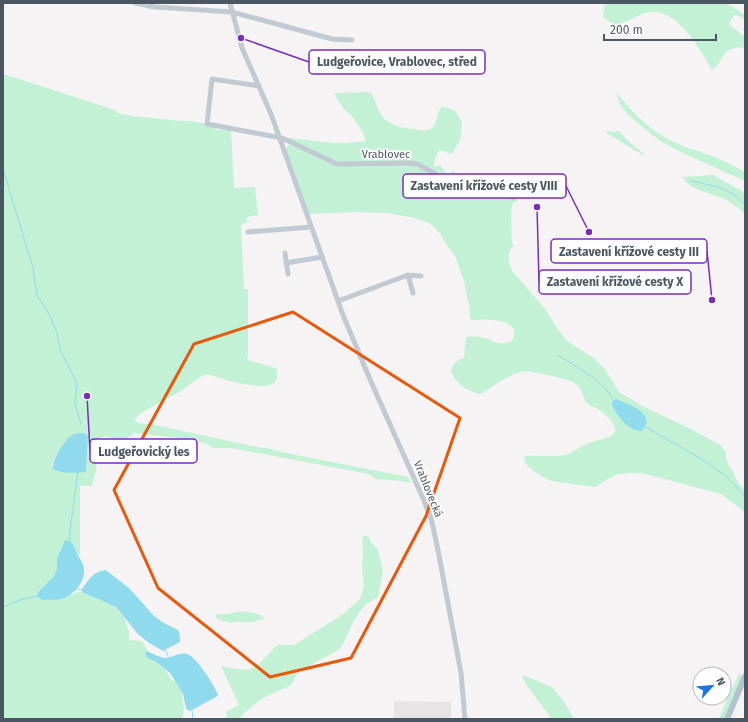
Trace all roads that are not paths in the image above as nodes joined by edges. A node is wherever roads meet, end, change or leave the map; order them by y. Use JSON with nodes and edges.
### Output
{"nodes":[{"id":1,"x":135,"y":3,"type":"edge"},
{"id":2,"x":230,"y":3,"type":"edge"},
{"id":3,"x":232,"y":12,"type":"junction"},
{"id":4,"x":352,"y":40,"type":"dead end"},
{"id":5,"x":259,"y":86,"type":"junction"},
{"id":6,"x":279,"y":138,"type":"junction"},
{"id":7,"x":513,"y":198,"type":"dead end"},
{"id":8,"x":311,"y":227,"type":"junction"},
{"id":9,"x":248,"y":232,"type":"dead end"},
{"id":10,"x":285,"y":253,"type":"dead end"},
{"id":11,"x":322,"y":257,"type":"junction"},
{"id":12,"x":286,"y":263,"type":"junction"},
{"id":13,"x":288,"y":274,"type":"dead end"},
{"id":14,"x":408,"y":275,"type":"junction"},
{"id":15,"x":421,"y":276,"type":"dead end"},
{"id":16,"x":414,"y":293,"type":"dead end"},
{"id":17,"x":338,"y":301,"type":"junction"},
{"id":18,"x":745,"y":676,"type":"edge"},
{"id":19,"x":465,"y":719,"type":"edge"},
{"id":20,"x":728,"y":719,"type":"edge"}],
"edges":[{"from":1,"to":3,"type":"street"},
{"from":2,"to":3,"type":"street"},
{"from":3,"to":4,"type":"street"},
{"from":3,"to":5,"type":"street"},
{"from":5,"to":6,"type":"street"},
{"from":5,"to":6,"type":"street","name":"Vrablovec"},
{"from":6,"to":7,"type":"street","name":"Vrablovec"},
{"from":6,"to":8,"type":"street"},
{"from":8,"to":9,"type":"street"},
{"from":8,"to":11,"type":"street"},
{"from":10,"to":12,"type":"street"},
{"from":11,"to":12,"type":"street"},
{"from":11,"to":17,"type":"street"},
{"from":12,"to":13,"type":"street"},
{"from":14,"to":15,"type":"street"},
{"from":14,"to":16,"type":"street"},
{"from":14,"to":17,"type":"street"},
{"from":17,"to":19,"type":"street","name":"Vrablovecká"},
{"from":18,"to":20,"type":"main road"}]}
